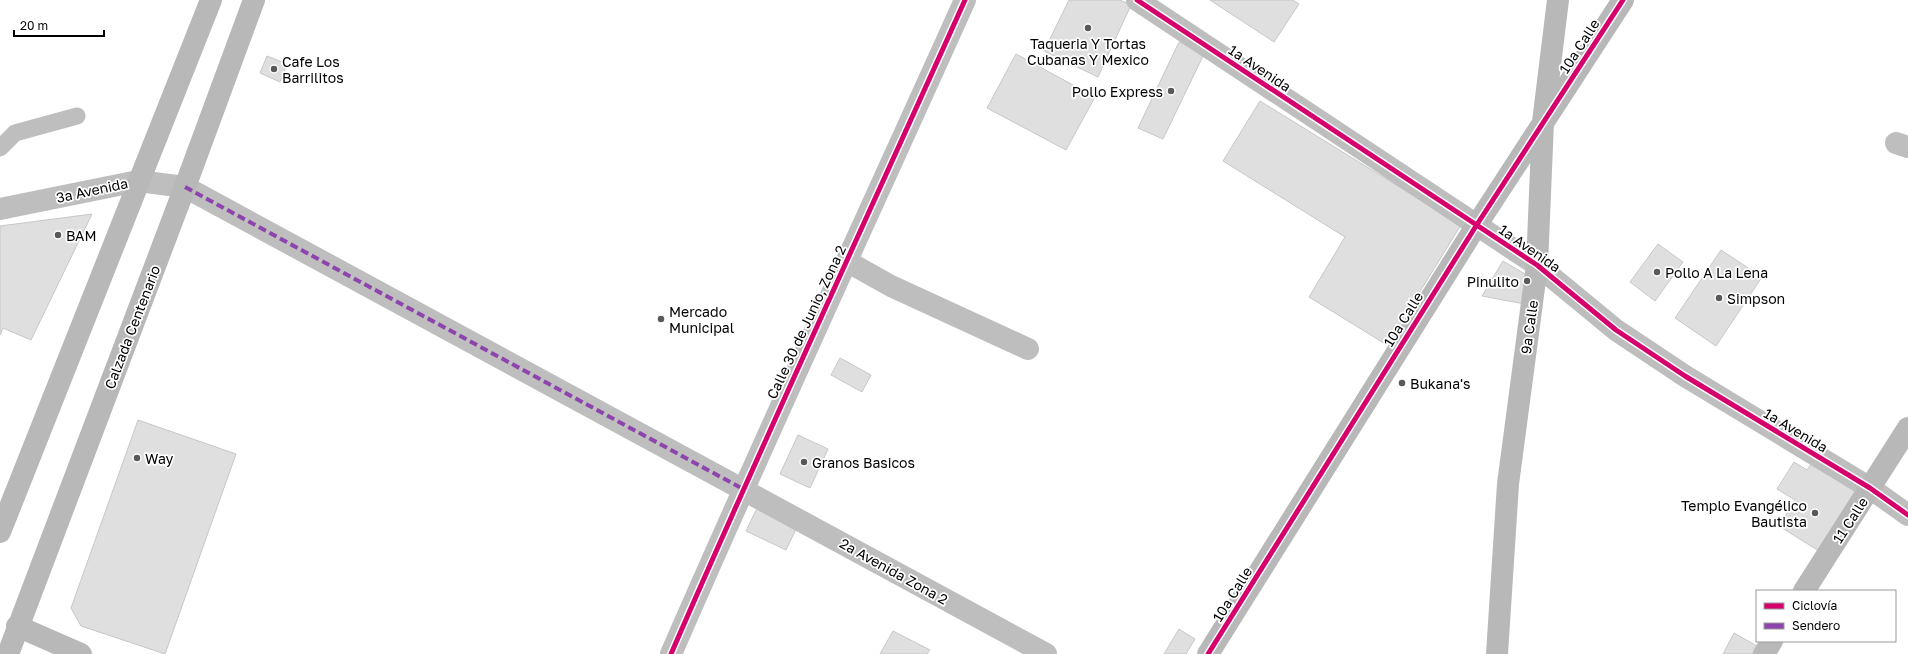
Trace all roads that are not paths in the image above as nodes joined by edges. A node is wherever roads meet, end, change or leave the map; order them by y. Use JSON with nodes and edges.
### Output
{"nodes":[{"id":1,"x":211,"y":0,"type":"edge"},
{"id":2,"x":254,"y":0,"type":"edge"},
{"id":3,"x":965,"y":0,"type":"edge"},
{"id":4,"x":1137,"y":0,"type":"edge"},
{"id":5,"x":1558,"y":0,"type":"edge"},
{"id":6,"x":1624,"y":0,"type":"edge"},
{"id":7,"x":77,"y":116,"type":"dead end"},
{"id":8,"x":1543,"y":122,"type":"junction"},
{"id":9,"x":0,"y":148,"type":"edge"},
{"id":10,"x":138,"y":180,"type":"junction"},
{"id":11,"x":185,"y":187,"type":"junction"},
{"id":12,"x":0,"y":209,"type":"edge"},
{"id":13,"x":1476,"y":226,"type":"junction"},
{"id":14,"x":848,"y":262,"type":"junction"},
{"id":15,"x":1537,"y":265,"type":"junction"},
{"id":16,"x":1028,"y":349,"type":"dead end"},
{"id":17,"x":1908,"y":428,"type":"edge"},
{"id":18,"x":743,"y":488,"type":"junction"},
{"id":19,"x":1870,"y":488,"type":"junction"},
{"id":20,"x":1908,"y":515,"type":"edge"},
{"id":21,"x":0,"y":532,"type":"edge"},
{"id":22,"x":1805,"y":590,"type":"edge"},
{"id":23,"x":17,"y":626,"type":"junction"},
{"id":24,"x":1771,"y":642,"type":"edge"},
{"id":25,"x":8,"y":654,"type":"edge"},
{"id":26,"x":81,"y":654,"type":"edge"},
{"id":27,"x":671,"y":654,"type":"edge"},
{"id":28,"x":1046,"y":654,"type":"edge"},
{"id":29,"x":1208,"y":654,"type":"edge"},
{"id":30,"x":1498,"y":654,"type":"edge"},
{"id":31,"x":1764,"y":654,"type":"edge"}],
"edges":[{"from":1,"to":10,"type":"street"},
{"from":2,"to":11,"type":"street","name":"Calzada Centenario"},
{"from":3,"to":14,"type":"street","name":"Calle 30 de Junio, Zona 2"},
{"from":4,"to":13,"type":"street","name":"1a Avenida"},
{"from":5,"to":8,"type":"street","name":"9a Calle"},
{"from":6,"to":8,"type":"street","name":"10a Calle"},
{"from":7,"to":9,"type":"lane"},
{"from":8,"to":13,"type":"street","name":"10a Calle"},
{"from":8,"to":15,"type":"street","name":"9a Calle"},
{"from":10,"to":11,"type":"street","name":"3a Avenida"},
{"from":10,"to":12,"type":"street","name":"3a Avenida"},
{"from":10,"to":21,"type":"street"},
{"from":11,"to":18,"type":"street","name":"3a Avenida"},
{"from":11,"to":23,"type":"street","name":"Calzada Centenario"},
{"from":13,"to":15,"type":"street","name":"1a Avenida"},
{"from":13,"to":29,"type":"street","name":"10a Calle"},
{"from":14,"to":16,"type":"street"},
{"from":14,"to":18,"type":"street","name":"Calle 30 de Junio, Zona 2"},
{"from":15,"to":19,"type":"street","name":"1a Avenida"},
{"from":15,"to":30,"type":"street","name":"9a Calle"},
{"from":17,"to":19,"type":"street","name":"11 Calle"},
{"from":18,"to":27,"type":"street","name":"Calle 30 de Junio, Zona 2"},
{"from":18,"to":28,"type":"street","name":"2a Avenida Zona 2"},
{"from":19,"to":20,"type":"street","name":"1a Avenida"},
{"from":19,"to":22,"type":"street","name":"11 Calle"},
{"from":23,"to":25,"type":"street","name":"Calzada Centenario"},
{"from":23,"to":26,"type":"street"},
{"from":24,"to":31,"type":"street"}]}
